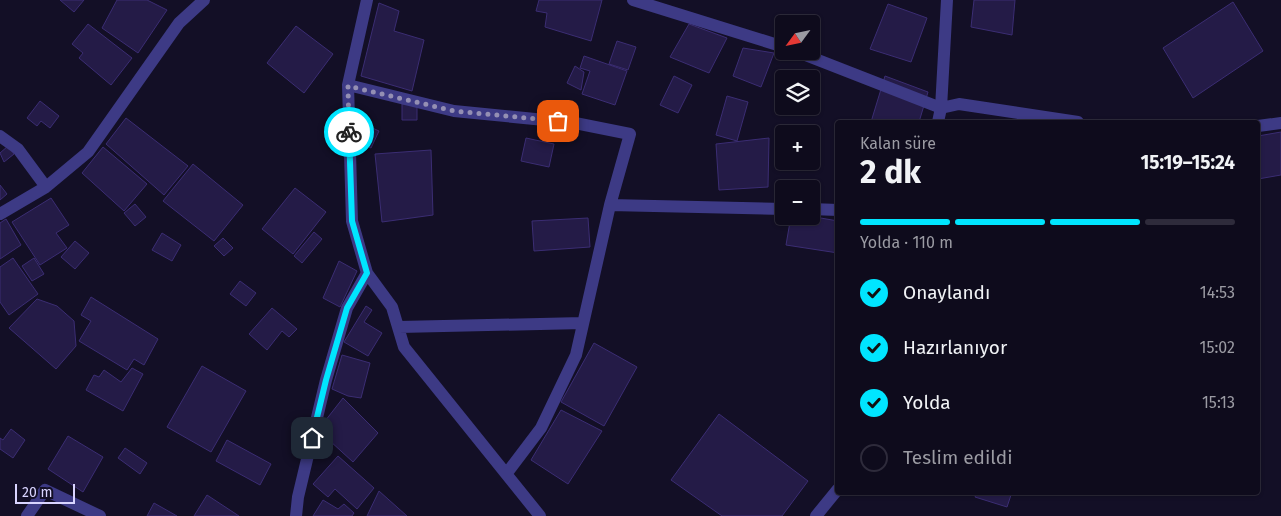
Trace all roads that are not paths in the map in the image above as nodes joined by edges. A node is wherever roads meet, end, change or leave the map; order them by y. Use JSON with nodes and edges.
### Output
{"nodes":[{"id":1,"x":204,"y":0,"type":"edge"},
{"id":2,"x":367,"y":0,"type":"edge"},
{"id":3,"x":633,"y":0,"type":"edge"},
{"id":4,"x":947,"y":0,"type":"edge"},
{"id":5,"x":775,"y":44,"type":"edge"},
{"id":6,"x":819,"y":60,"type":"edge"},
{"id":7,"x":348,"y":86,"type":"junction"},
{"id":8,"x":940,"y":108,"type":"junction"},
{"id":9,"x":938,"y":120,"type":"edge"},
{"id":10,"x":1065,"y":120,"type":"edge"},
{"id":11,"x":1281,"y":123,"type":"edge"},
{"id":12,"x":1260,"y":126,"type":"edge"},
{"id":13,"x":0,"y":136,"type":"edge"},
{"id":14,"x":46,"y":187,"type":"junction"},
{"id":15,"x":610,"y":205,"type":"junction"},
{"id":16,"x":775,"y":209,"type":"edge"},
{"id":17,"x":820,"y":209,"type":"edge"},
{"id":18,"x":835,"y":210,"type":"edge"},
{"id":19,"x":0,"y":214,"type":"edge"},
{"id":20,"x":367,"y":273,"type":"junction"},
{"id":21,"x":583,"y":323,"type":"junction"},
{"id":22,"x":398,"y":327,"type":"junction"},
{"id":23,"x":507,"y":473,"type":"junction"},
{"id":24,"x":835,"y":493,"type":"edge"},
{"id":25,"x":27,"y":516,"type":"edge"},
{"id":26,"x":100,"y":516,"type":"edge"},
{"id":27,"x":296,"y":516,"type":"edge"},
{"id":28,"x":540,"y":516,"type":"edge"},
{"id":29,"x":816,"y":516,"type":"edge"}],
"edges":[{"from":1,"to":14,"type":"street"},
{"from":2,"to":7,"type":"street"},
{"from":3,"to":5,"type":"street"},
{"from":4,"to":8,"type":"street"},
{"from":6,"to":8,"type":"street"},
{"from":7,"to":15,"type":"street"},
{"from":7,"to":20,"type":"street"},
{"from":8,"to":9,"type":"street"},
{"from":8,"to":10,"type":"street"},
{"from":11,"to":12,"type":"street"},
{"from":13,"to":14,"type":"street"},
{"from":14,"to":19,"type":"street"},
{"from":15,"to":16,"type":"street"},
{"from":15,"to":21,"type":"street"},
{"from":17,"to":18,"type":"street"},
{"from":20,"to":22,"type":"street"},
{"from":20,"to":27,"type":"street"},
{"from":21,"to":22,"type":"street"},
{"from":21,"to":23,"type":"street"},
{"from":22,"to":23,"type":"street"},
{"from":23,"to":28,"type":"street"},
{"from":24,"to":29,"type":"street"},
{"from":25,"to":26,"type":"street"}]}
